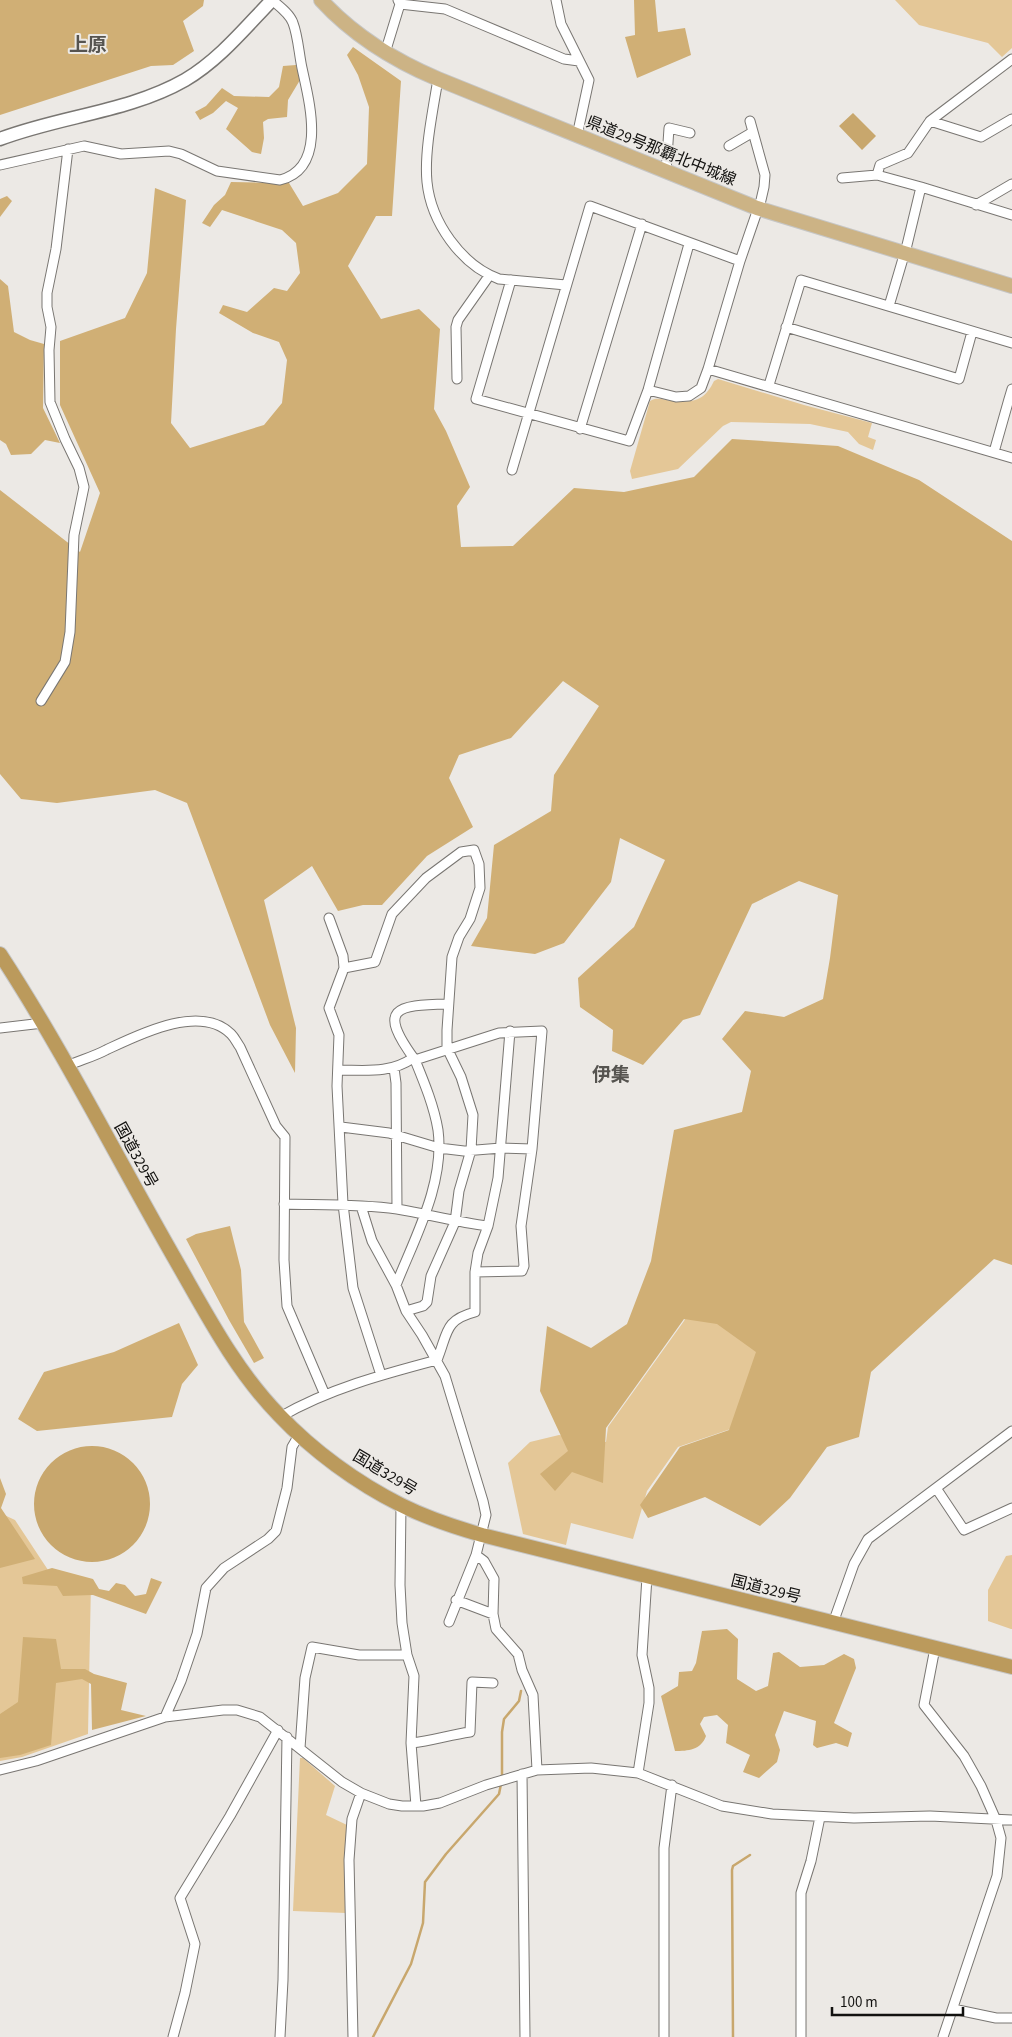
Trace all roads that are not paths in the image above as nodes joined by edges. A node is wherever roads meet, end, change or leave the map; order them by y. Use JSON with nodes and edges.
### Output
{"nodes":[{"id":1,"x":272,"y":0,"type":"edge"},
{"id":2,"x":321,"y":0,"type":"edge"},
{"id":3,"x":556,"y":0,"type":"edge"},
{"id":4,"x":399,"y":2,"type":"edge"},
{"id":5,"x":385,"y":53,"type":"junction"},
{"id":6,"x":1012,"y":59,"type":"edge"},
{"id":7,"x":579,"y":61,"type":"junction"},
{"id":8,"x":438,"y":79,"type":"junction"},
{"id":9,"x":1012,"y":119,"type":"edge"},
{"id":10,"x":750,"y":121,"type":"dead end"},
{"id":11,"x":930,"y":121,"type":"junction"},
{"id":12,"x":753,"y":132,"type":"junction"},
{"id":13,"x":690,"y":133,"type":"dead end"},
{"id":14,"x":578,"y":136,"type":"junction"},
{"id":15,"x":0,"y":139,"type":"edge"},
{"id":16,"x":729,"y":146,"type":"dead end"},
{"id":17,"x":68,"y":149,"type":"junction"},
{"id":18,"x":0,"y":165,"type":"edge"},
{"id":19,"x":666,"y":172,"type":"junction"},
{"id":20,"x":877,"y":175,"type":"junction"},
{"id":21,"x":842,"y":178,"type":"dead end"},
{"id":22,"x":1012,"y":184,"type":"edge"},
{"id":23,"x":921,"y":187,"type":"junction"},
{"id":24,"x":976,"y":205,"type":"junction"},
{"id":25,"x":757,"y":208,"type":"junction"},
{"id":26,"x":1012,"y":215,"type":"edge"},
{"id":27,"x":642,"y":224,"type":"junction"},
{"id":28,"x":689,"y":244,"type":"junction"},
{"id":29,"x":904,"y":254,"type":"junction"},
{"id":30,"x":740,"y":262,"type":"junction"},
{"id":31,"x":489,"y":276,"type":"junction"},
{"id":32,"x":511,"y":280,"type":"junction"},
{"id":33,"x":566,"y":284,"type":"junction"},
{"id":34,"x":1012,"y":286,"type":"edge"},
{"id":35,"x":889,"y":306,"type":"junction"},
{"id":36,"x":786,"y":327,"type":"junction"},
{"id":37,"x":972,"y":332,"type":"junction"},
{"id":38,"x":1012,"y":343,"type":"edge"},
{"id":39,"x":708,"y":369,"type":"junction"},
{"id":40,"x":457,"y":379,"type":"dead end"},
{"id":41,"x":769,"y":385,"type":"junction"},
{"id":42,"x":1012,"y":389,"type":"edge"},
{"id":43,"x":648,"y":390,"type":"junction"},
{"id":44,"x":1011,"y":400,"type":"edge"},
{"id":45,"x":528,"y":414,"type":"junction"},
{"id":46,"x":580,"y":429,"type":"junction"},
{"id":47,"x":994,"y":452,"type":"junction"},
{"id":48,"x":1012,"y":458,"type":"edge"},
{"id":49,"x":512,"y":470,"type":"dead end"},
{"id":50,"x":41,"y":701,"type":"dead end"},
{"id":51,"x":329,"y":918,"type":"dead end"},
{"id":52,"x":0,"y":954,"type":"edge"},
{"id":53,"x":344,"y":968,"type":"junction"},
{"id":54,"x":448,"y":1004,"type":"junction"},
{"id":55,"x":43,"y":1023,"type":"junction"},
{"id":56,"x":0,"y":1028,"type":"edge"},
{"id":57,"x":510,"y":1032,"type":"junction"},
{"id":58,"x":447,"y":1048,"type":"junction"},
{"id":59,"x":414,"y":1059,"type":"junction"},
{"id":60,"x":67,"y":1066,"type":"junction"},
{"id":61,"x":394,"y":1068,"type":"junction"},
{"id":62,"x":338,"y":1070,"type":"junction"},
{"id":63,"x":341,"y":1127,"type":"junction"},
{"id":64,"x":396,"y":1135,"type":"junction"},
{"id":65,"x":439,"y":1148,"type":"junction"},
{"id":66,"x":501,"y":1148,"type":"junction"},
{"id":67,"x":532,"y":1149,"type":"junction"},
{"id":68,"x":472,"y":1150,"type":"junction"},
{"id":69,"x":284,"y":1204,"type":"junction"},
{"id":70,"x":343,"y":1204,"type":"junction"},
{"id":71,"x":361,"y":1206,"type":"junction"},
{"id":72,"x":397,"y":1209,"type":"junction"},
{"id":73,"x":424,"y":1215,"type":"junction"},
{"id":74,"x":455,"y":1222,"type":"junction"},
{"id":75,"x":488,"y":1226,"type":"junction"},
{"id":76,"x":475,"y":1272,"type":"junction"},
{"id":77,"x":396,"y":1285,"type":"junction"},
{"id":78,"x":406,"y":1311,"type":"junction"},
{"id":79,"x":437,"y":1360,"type":"junction"},
{"id":80,"x":381,"y":1375,"type":"junction"},
{"id":81,"x":325,"y":1395,"type":"junction"},
{"id":82,"x":280,"y":1417,"type":"junction"},
{"id":83,"x":1012,"y":1431,"type":"edge"},
{"id":84,"x":299,"y":1434,"type":"junction"},
{"id":85,"x":936,"y":1488,"type":"junction"},
{"id":86,"x":401,"y":1505,"type":"junction"},
{"id":87,"x":1012,"y":1508,"type":"edge"},
{"id":88,"x":482,"y":1535,"type":"junction"},
{"id":89,"x":476,"y":1555,"type":"junction"},
{"id":90,"x":647,"y":1577,"type":"junction"},
{"id":91,"x":456,"y":1600,"type":"junction"},
{"id":92,"x":493,"y":1614,"type":"junction"},
{"id":93,"x":449,"y":1622,"type":"dead end"},
{"id":94,"x":833,"y":1623,"type":"junction"},
{"id":95,"x":935,"y":1648,"type":"junction"},
{"id":96,"x":407,"y":1655,"type":"junction"},
{"id":97,"x":1012,"y":1667,"type":"edge"},
{"id":98,"x":493,"y":1683,"type":"dead end"},
{"id":99,"x":165,"y":1717,"type":"junction"},
{"id":100,"x":278,"y":1730,"type":"junction"},
{"id":101,"x":287,"y":1737,"type":"junction"},
{"id":102,"x":411,"y":1743,"type":"junction"},
{"id":103,"x":300,"y":1748,"type":"junction"},
{"id":104,"x":0,"y":1770,"type":"edge"},
{"id":105,"x":536,"y":1770,"type":"junction"},
{"id":106,"x":638,"y":1773,"type":"junction"},
{"id":107,"x":522,"y":1774,"type":"junction"},
{"id":108,"x":672,"y":1785,"type":"junction"},
{"id":109,"x":361,"y":1793,"type":"junction"},
{"id":110,"x":416,"y":1806,"type":"junction"},
{"id":111,"x":820,"y":1817,"type":"junction"},
{"id":112,"x":996,"y":1820,"type":"junction"},
{"id":113,"x":1012,"y":1820,"type":"edge"},
{"id":114,"x":953,"y":2009,"type":"junction"},
{"id":115,"x":1012,"y":2018,"type":"edge"},
{"id":116,"x":174,"y":2037,"type":"edge"},
{"id":117,"x":280,"y":2037,"type":"edge"},
{"id":118,"x":353,"y":2037,"type":"edge"},
{"id":119,"x":525,"y":2037,"type":"edge"},
{"id":120,"x":664,"y":2037,"type":"edge"},
{"id":121,"x":801,"y":2037,"type":"edge"},
{"id":122,"x":943,"y":2037,"type":"edge"}],
"edges":[{"from":1,"to":15,"type":"main road"},
{"from":1,"to":17,"type":"street"},
{"from":2,"to":5,"type":"main road","name":"県道29号那覇北中城線"},
{"from":3,"to":7,"type":"street"},
{"from":4,"to":5,"type":"street"},
{"from":4,"to":7,"type":"street"},
{"from":5,"to":8,"type":"main road","name":"県道29号那覇北中城線"},
{"from":6,"to":11,"type":"street"},
{"from":7,"to":14,"type":"street"},
{"from":8,"to":14,"type":"main road","name":"県道29号那覇北中城線"},
{"from":8,"to":31,"type":"street"},
{"from":9,"to":11,"type":"street"},
{"from":10,"to":12,"type":"street"},
{"from":11,"to":20,"type":"street"},
{"from":12,"to":16,"type":"street"},
{"from":12,"to":25,"type":"street"},
{"from":13,"to":19,"type":"street"},
{"from":14,"to":19,"type":"main road","name":"県道29号那覇北中城線"},
{"from":17,"to":18,"type":"street"},
{"from":17,"to":50,"type":"street"},
{"from":19,"to":25,"type":"main road","name":"県道29号那覇北中城線"},
{"from":20,"to":21,"type":"street"},
{"from":20,"to":23,"type":"street"},
{"from":22,"to":24,"type":"street"},
{"from":23,"to":24,"type":"street"},
{"from":23,"to":29,"type":"street"},
{"from":24,"to":26,"type":"street"},
{"from":25,"to":29,"type":"main road","name":"県道29号那覇北中城線"},
{"from":25,"to":30,"type":"street"},
{"from":27,"to":28,"type":"street"},
{"from":27,"to":33,"type":"street"},
{"from":27,"to":46,"type":"street"},
{"from":28,"to":30,"type":"street"},
{"from":28,"to":43,"type":"street"},
{"from":29,"to":34,"type":"main road","name":"県道29号那覇北中城線"},
{"from":29,"to":35,"type":"street"},
{"from":30,"to":39,"type":"street"},
{"from":31,"to":32,"type":"street"},
{"from":31,"to":40,"type":"street"},
{"from":32,"to":33,"type":"street"},
{"from":32,"to":45,"type":"street"},
{"from":33,"to":45,"type":"street"},
{"from":35,"to":36,"type":"street"},
{"from":35,"to":37,"type":"street"},
{"from":36,"to":37,"type":"street"},
{"from":36,"to":41,"type":"street"},
{"from":37,"to":38,"type":"street"},
{"from":39,"to":41,"type":"street"},
{"from":39,"to":43,"type":"street"},
{"from":41,"to":47,"type":"street"},
{"from":42,"to":44,"type":"street"},
{"from":43,"to":46,"type":"street"},
{"from":44,"to":47,"type":"street"},
{"from":45,"to":46,"type":"street"},
{"from":45,"to":49,"type":"street"},
{"from":47,"to":48,"type":"street"},
{"from":51,"to":53,"type":"street"},
{"from":52,"to":55,"type":"highway","name":"国道329号"},
{"from":53,"to":54,"type":"street"},
{"from":53,"to":62,"type":"street"},
{"from":54,"to":58,"type":"street"},
{"from":54,"to":59,"type":"street"},
{"from":55,"to":56,"type":"street"},
{"from":55,"to":60,"type":"highway","name":"国道329号"},
{"from":57,"to":58,"type":"street"},
{"from":57,"to":66,"type":"street"},
{"from":57,"to":67,"type":"street"},
{"from":58,"to":59,"type":"street"},
{"from":58,"to":68,"type":"street"},
{"from":59,"to":61,"type":"street"},
{"from":59,"to":65,"type":"street"},
{"from":60,"to":69,"type":"street"},
{"from":60,"to":82,"type":"highway","name":"国道329号"},
{"from":61,"to":62,"type":"street"},
{"from":61,"to":64,"type":"street"},
{"from":62,"to":63,"type":"street"},
{"from":63,"to":64,"type":"street"},
{"from":63,"to":70,"type":"street"},
{"from":64,"to":65,"type":"street"},
{"from":64,"to":72,"type":"street"},
{"from":65,"to":68,"type":"street"},
{"from":65,"to":73,"type":"street"},
{"from":66,"to":67,"type":"street"},
{"from":66,"to":68,"type":"street"},
{"from":66,"to":75,"type":"street"},
{"from":67,"to":76,"type":"street"},
{"from":68,"to":74,"type":"street"},
{"from":69,"to":70,"type":"street"},
{"from":69,"to":81,"type":"street"},
{"from":70,"to":71,"type":"street"},
{"from":70,"to":80,"type":"street"},
{"from":71,"to":72,"type":"street"},
{"from":71,"to":77,"type":"street"},
{"from":72,"to":73,"type":"street"},
{"from":73,"to":74,"type":"street"},
{"from":73,"to":77,"type":"street"},
{"from":74,"to":75,"type":"street"},
{"from":74,"to":78,"type":"street"},
{"from":75,"to":76,"type":"street"},
{"from":76,"to":79,"type":"street"},
{"from":77,"to":78,"type":"street"},
{"from":78,"to":79,"type":"street"},
{"from":79,"to":80,"type":"street"},
{"from":79,"to":88,"type":"street"},
{"from":80,"to":81,"type":"street"},
{"from":81,"to":82,"type":"street"},
{"from":82,"to":84,"type":"highway","name":"国道329号"},
{"from":83,"to":85,"type":"street"},
{"from":84,"to":86,"type":"highway","name":"国道329号"},
{"from":84,"to":99,"type":"street"},
{"from":85,"to":87,"type":"street"},
{"from":85,"to":94,"type":"street"},
{"from":86,"to":88,"type":"highway","name":"国道329号"},
{"from":86,"to":96,"type":"street"},
{"from":88,"to":89,"type":"street"},
{"from":88,"to":90,"type":"highway","name":"国道329号"},
{"from":89,"to":91,"type":"street"},
{"from":89,"to":92,"type":"street"},
{"from":90,"to":94,"type":"highway","name":"国道329号"},
{"from":90,"to":106,"type":"street"},
{"from":91,"to":92,"type":"street"},
{"from":91,"to":93,"type":"street"},
{"from":92,"to":105,"type":"street"},
{"from":94,"to":95,"type":"highway","name":"国道329号"},
{"from":95,"to":97,"type":"highway","name":"国道329号"},
{"from":95,"to":112,"type":"street"},
{"from":96,"to":102,"type":"street"},
{"from":96,"to":103,"type":"street"},
{"from":98,"to":102,"type":"street"},
{"from":99,"to":100,"type":"street"},
{"from":99,"to":104,"type":"street"},
{"from":100,"to":101,"type":"street"},
{"from":100,"to":116,"type":"street"},
{"from":101,"to":103,"type":"street"},
{"from":101,"to":117,"type":"street"},
{"from":102,"to":110,"type":"street"},
{"from":103,"to":109,"type":"street"},
{"from":105,"to":106,"type":"street"},
{"from":105,"to":107,"type":"street"},
{"from":106,"to":108,"type":"street"},
{"from":107,"to":110,"type":"street"},
{"from":107,"to":119,"type":"street"},
{"from":108,"to":111,"type":"street"},
{"from":108,"to":120,"type":"street"},
{"from":109,"to":110,"type":"street"},
{"from":109,"to":118,"type":"street"},
{"from":111,"to":112,"type":"street"},
{"from":111,"to":121,"type":"street"},
{"from":112,"to":113,"type":"street"},
{"from":112,"to":114,"type":"street"},
{"from":114,"to":115,"type":"street"},
{"from":114,"to":122,"type":"street"}]}
